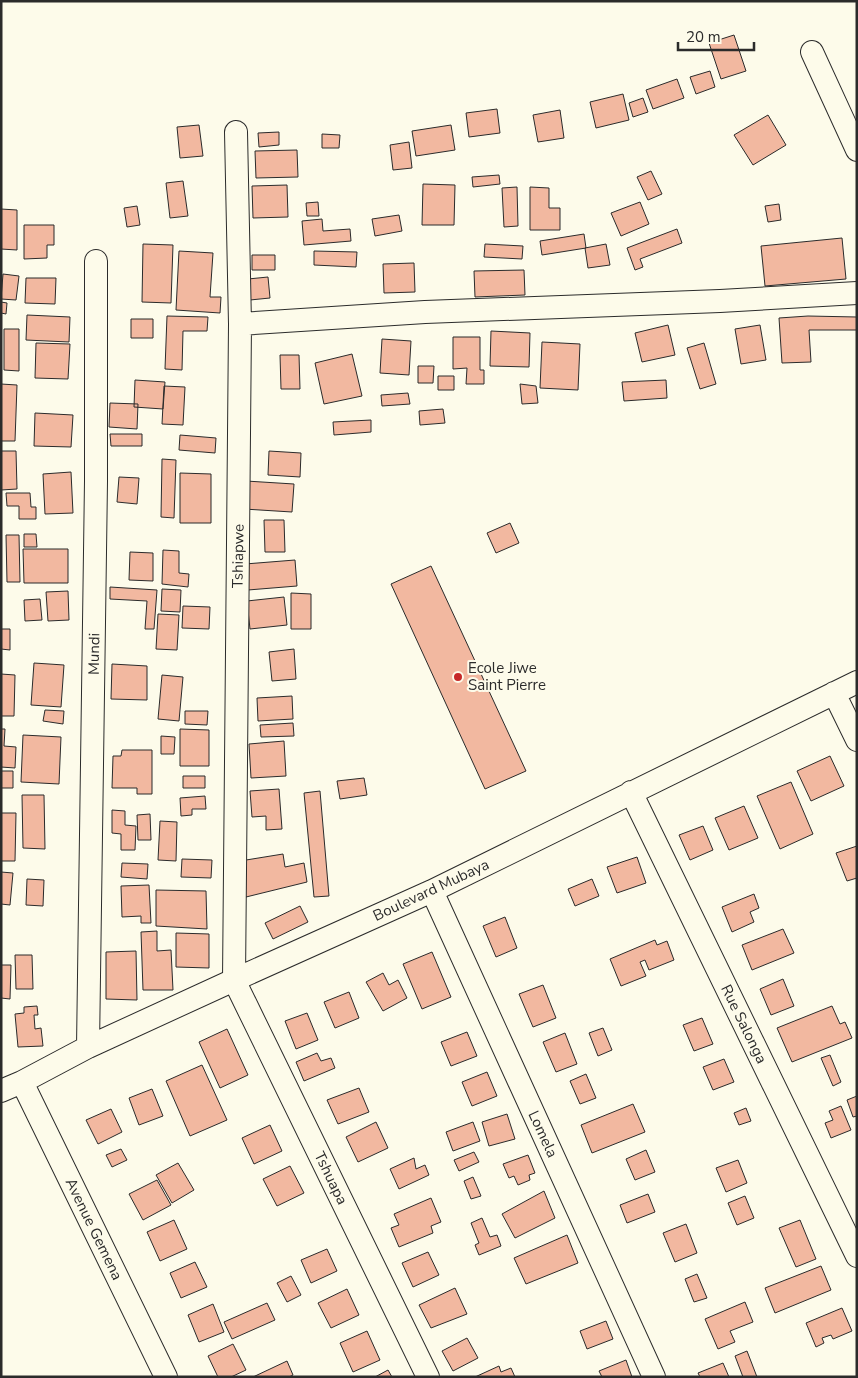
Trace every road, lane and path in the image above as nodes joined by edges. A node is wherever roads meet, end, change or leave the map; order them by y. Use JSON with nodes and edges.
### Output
{"nodes":[{"id":1,"x":812,"y":52,"type":"dead end"},
{"id":2,"x":236,"y":132,"type":"dead end"},
{"id":3,"x":857,"y":150,"type":"edge"},
{"id":4,"x":96,"y":261,"type":"dead end"},
{"id":5,"x":857,"y":293,"type":"edge"},
{"id":6,"x":240,"y":324,"type":"junction"},
{"id":7,"x":857,"y":682,"type":"edge"},
{"id":8,"x":834,"y":693,"type":"junction"},
{"id":9,"x":857,"y":740,"type":"edge"},
{"id":10,"x":631,"y":792,"type":"junction"},
{"id":11,"x":432,"y":891,"type":"junction"},
{"id":12,"x":234,"y":980,"type":"junction"},
{"id":13,"x":88,"y":1047,"type":"junction"},
{"id":14,"x":22,"y":1082,"type":"junction"},
{"id":15,"x":1,"y":1091,"type":"edge"},
{"id":16,"x":857,"y":1256,"type":"edge"},
{"id":17,"x":166,"y":1377,"type":"edge"},
{"id":18,"x":428,"y":1377,"type":"edge"},
{"id":19,"x":654,"y":1377,"type":"edge"}],
"edges":[{"from":1,"to":3,"type":"street"},
{"from":2,"to":6,"type":"street","name":"Tshiapwe"},
{"from":4,"to":13,"type":"street","name":"Mundi"},
{"from":5,"to":6,"type":"street"},
{"from":6,"to":12,"type":"street","name":"Tshiapwe"},
{"from":7,"to":8,"type":"street","name":"Boulevard Mubaya"},
{"from":8,"to":9,"type":"street"},
{"from":8,"to":10,"type":"street","name":"Boulevard Mubaya"},
{"from":10,"to":11,"type":"street","name":"Boulevard Mubaya"},
{"from":10,"to":16,"type":"street","name":"Rue Salonga"},
{"from":11,"to":12,"type":"street","name":"Boulevard Mubaya"},
{"from":11,"to":19,"type":"street","name":"Lomela"},
{"from":12,"to":13,"type":"street","name":"Boulevard Mubaya"},
{"from":12,"to":18,"type":"street","name":"Tshuapa"},
{"from":13,"to":14,"type":"street","name":"Boulevard Mubaya"},
{"from":14,"to":15,"type":"street","name":"Boulevard Mubaya"},
{"from":14,"to":17,"type":"street","name":"Avenue Gemena"}]}
